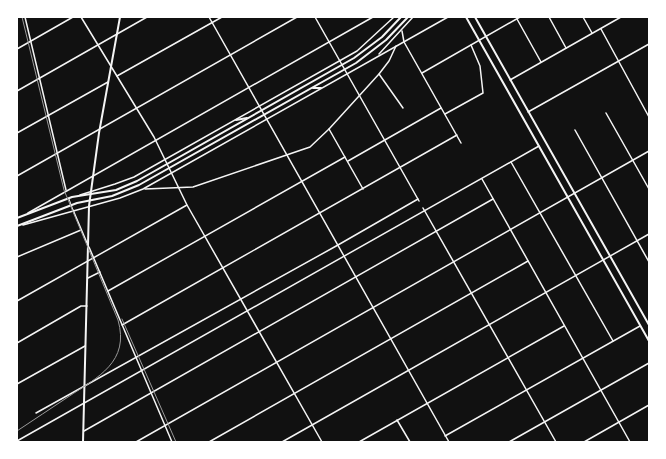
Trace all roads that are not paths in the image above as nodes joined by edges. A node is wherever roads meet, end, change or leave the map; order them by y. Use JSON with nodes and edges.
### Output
{"nodes":[{"id":1,"x":24,"y":17,"type":"edge"},
{"id":2,"x":73,"y":17,"type":"edge"},
{"id":3,"x":82,"y":17,"type":"edge"},
{"id":4,"x":120,"y":17,"type":"edge"},
{"id":5,"x":147,"y":17,"type":"edge"},
{"id":6,"x":209,"y":17,"type":"edge"},
{"id":7,"x":222,"y":17,"type":"edge"},
{"id":8,"x":298,"y":17,"type":"edge"},
{"id":9,"x":315,"y":17,"type":"edge"},
{"id":10,"x":373,"y":17,"type":"edge"},
{"id":11,"x":394,"y":17,"type":"edge"},
{"id":12,"x":401,"y":17,"type":"edge"},
{"id":13,"x":408,"y":17,"type":"edge"},
{"id":14,"x":413,"y":17,"type":"edge"},
{"id":15,"x":448,"y":17,"type":"edge"},
{"id":16,"x":466,"y":17,"type":"edge"},
{"id":17,"x":475,"y":17,"type":"edge"},
{"id":18,"x":520,"y":17,"type":"edge"},
{"id":19,"x":549,"y":17,"type":"edge"},
{"id":20,"x":583,"y":17,"type":"edge"},
{"id":21,"x":621,"y":17,"type":"edge"},
{"id":22,"x":392,"y":18,"type":"edge"},
{"id":23,"x":517,"y":19,"type":"junction"},
{"id":24,"x":212,"y":23,"type":"junction"},
{"id":25,"x":601,"y":29,"type":"junction"},
{"id":26,"x":402,"y":31,"type":"junction"},
{"id":27,"x":592,"y":33,"type":"junction"},
{"id":28,"x":116,"y":34,"type":"junction"},
{"id":29,"x":486,"y":36,"type":"junction"},
{"id":30,"x":479,"y":40,"type":"junction"},
{"id":31,"x":30,"y":41,"type":"junction"},
{"id":32,"x":329,"y":42,"type":"junction"},
{"id":33,"x":404,"y":42,"type":"junction"},
{"id":34,"x":649,"y":44,"type":"edge"},
{"id":35,"x":97,"y":45,"type":"junction"},
{"id":36,"x":471,"y":45,"type":"junction"},
{"id":37,"x":396,"y":46,"type":"junction"},
{"id":38,"x":566,"y":48,"type":"junction"},
{"id":39,"x":17,"y":49,"type":"edge"},
{"id":40,"x":230,"y":55,"type":"junction"},
{"id":41,"x":377,"y":56,"type":"junction"},
{"id":42,"x":340,"y":61,"type":"junction"},
{"id":43,"x":618,"y":61,"type":"junction"},
{"id":44,"x":541,"y":62,"type":"junction"},
{"id":45,"x":342,"y":65,"type":"junction"},
{"id":46,"x":111,"y":66,"type":"junction"},
{"id":47,"x":345,"y":69,"type":"junction"},
{"id":48,"x":422,"y":73,"type":"junction"},
{"id":49,"x":347,"y":74,"type":"junction"},
{"id":50,"x":379,"y":74,"type":"junction"},
{"id":51,"x":117,"y":76,"type":"junction"},
{"id":52,"x":39,"y":78,"type":"junction"},
{"id":53,"x":510,"y":80,"type":"junction"},
{"id":54,"x":108,"y":82,"type":"junction"},
{"id":55,"x":248,"y":87,"type":"junction"},
{"id":56,"x":311,"y":88,"type":"junction"},
{"id":57,"x":321,"y":88,"type":"junction"},
{"id":58,"x":17,"y":91,"type":"edge"},
{"id":59,"x":359,"y":94,"type":"junction"},
{"id":60,"x":260,"y":107,"type":"junction"},
{"id":61,"x":137,"y":108,"type":"junction"},
{"id":62,"x":403,"y":108,"type":"dead end"},
{"id":63,"x":441,"y":108,"type":"junction"},
{"id":64,"x":262,"y":110,"type":"junction"},
{"id":65,"x":528,"y":112,"type":"junction"},
{"id":66,"x":606,"y":113,"type":"dead end"},
{"id":67,"x":445,"y":114,"type":"junction"},
{"id":68,"x":48,"y":115,"type":"junction"},
{"id":69,"x":264,"y":115,"type":"junction"},
{"id":70,"x":250,"y":117,"type":"junction"},
{"id":71,"x":649,"y":117,"type":"edge"},
{"id":72,"x":266,"y":119,"type":"junction"},
{"id":73,"x":236,"y":120,"type":"junction"},
{"id":74,"x":100,"y":129,"type":"junction"},
{"id":75,"x":329,"y":129,"type":"junction"},
{"id":76,"x":576,"y":130,"type":"dead end"},
{"id":77,"x":17,"y":133,"type":"edge"},
{"id":78,"x":457,"y":135,"type":"junction"},
{"id":79,"x":156,"y":140,"type":"junction"},
{"id":80,"x":385,"y":140,"type":"junction"},
{"id":81,"x":462,"y":143,"type":"dead end"},
{"id":82,"x":538,"y":146,"type":"junction"},
{"id":83,"x":649,"y":151,"type":"edge"},
{"id":84,"x":57,"y":153,"type":"junction"},
{"id":85,"x":287,"y":156,"type":"junction"},
{"id":86,"x":345,"y":158,"type":"junction"},
{"id":87,"x":165,"y":160,"type":"junction"},
{"id":88,"x":633,"y":160,"type":"junction"},
{"id":89,"x":348,"y":161,"type":"junction"},
{"id":90,"x":511,"y":162,"type":"junction"},
{"id":91,"x":167,"y":164,"type":"junction"},
{"id":92,"x":169,"y":168,"type":"junction"},
{"id":93,"x":400,"y":168,"type":"junction"},
{"id":94,"x":172,"y":173,"type":"junction"},
{"id":95,"x":93,"y":175,"type":"junction"},
{"id":96,"x":17,"y":176,"type":"edge"},
{"id":97,"x":602,"y":178,"type":"junction"},
{"id":98,"x":482,"y":179,"type":"junction"},
{"id":99,"x":302,"y":181,"type":"junction"},
{"id":100,"x":363,"y":188,"type":"junction"},
{"id":101,"x":143,"y":189,"type":"junction"},
{"id":102,"x":179,"y":189,"type":"junction"},
{"id":103,"x":649,"y":189,"type":"edge"},
{"id":104,"x":66,"y":190,"type":"junction"},
{"id":105,"x":91,"y":191,"type":"junction"},
{"id":106,"x":574,"y":193,"type":"junction"},
{"id":107,"x":90,"y":195,"type":"junction"},
{"id":108,"x":72,"y":197,"type":"junction"},
{"id":109,"x":568,"y":197,"type":"junction"},
{"id":110,"x":68,"y":198,"type":"junction"},
{"id":111,"x":493,"y":199,"type":"junction"},
{"id":112,"x":90,"y":200,"type":"junction"},
{"id":113,"x":188,"y":204,"type":"junction"},
{"id":114,"x":71,"y":206,"type":"junction"},
{"id":115,"x":89,"y":206,"type":"junction"},
{"id":116,"x":423,"y":208,"type":"dead end"},
{"id":117,"x":73,"y":210,"type":"junction"},
{"id":118,"x":425,"y":210,"type":"junction"},
{"id":119,"x":320,"y":213,"type":"junction"},
{"id":120,"x":540,"y":213,"type":"junction"},
{"id":121,"x":22,"y":216,"type":"junction"},
{"id":122,"x":17,"y":218,"type":"edge"},
{"id":123,"x":20,"y":225,"type":"junction"},
{"id":124,"x":17,"y":226,"type":"edge"},
{"id":125,"x":81,"y":230,"type":"junction"},
{"id":126,"x":510,"y":230,"type":"junction"},
{"id":127,"x":436,"y":231,"type":"junction"},
{"id":128,"x":649,"y":234,"type":"edge"},
{"id":129,"x":205,"y":236,"type":"junction"},
{"id":130,"x":637,"y":241,"type":"junction"},
{"id":131,"x":88,"y":244,"type":"junction"},
{"id":132,"x":338,"y":245,"type":"junction"},
{"id":133,"x":344,"y":256,"type":"junction"},
{"id":134,"x":610,"y":256,"type":"junction"},
{"id":135,"x":17,"y":257,"type":"edge"},
{"id":136,"x":94,"y":258,"type":"junction"},
{"id":137,"x":603,"y":260,"type":"junction"},
{"id":138,"x":88,"y":261,"type":"junction"},
{"id":139,"x":528,"y":261,"type":"junction"},
{"id":140,"x":454,"y":262,"type":"junction"},
{"id":141,"x":649,"y":262,"type":"edge"},
{"id":142,"x":223,"y":268,"type":"junction"},
{"id":143,"x":100,"y":272,"type":"junction"},
{"id":144,"x":576,"y":276,"type":"junction"},
{"id":145,"x":356,"y":277,"type":"junction"},
{"id":146,"x":88,"y":278,"type":"junction"},
{"id":147,"x":108,"y":291,"type":"junction"},
{"id":148,"x":471,"y":293,"type":"junction"},
{"id":149,"x":546,"y":293,"type":"junction"},
{"id":150,"x":241,"y":299,"type":"junction"},
{"id":151,"x":17,"y":301,"type":"edge"},
{"id":152,"x":87,"y":306,"type":"junction"},
{"id":153,"x":373,"y":308,"type":"junction"},
{"id":154,"x":247,"y":310,"type":"junction"},
{"id":155,"x":122,"y":325,"type":"junction"},
{"id":156,"x":489,"y":325,"type":"junction"},
{"id":157,"x":649,"y":325,"type":"edge"},
{"id":158,"x":564,"y":326,"type":"junction"},
{"id":159,"x":640,"y":326,"type":"junction"},
{"id":160,"x":259,"y":331,"type":"junction"},
{"id":161,"x":391,"y":339,"type":"junction"},
{"id":162,"x":613,"y":341,"type":"junction"},
{"id":163,"x":649,"y":342,"type":"edge"},
{"id":164,"x":17,"y":343,"type":"edge"},
{"id":165,"x":86,"y":346,"type":"junction"},
{"id":166,"x":136,"y":357,"type":"junction"},
{"id":167,"x":508,"y":358,"type":"junction"},
{"id":168,"x":583,"y":358,"type":"junction"},
{"id":169,"x":277,"y":362,"type":"junction"},
{"id":170,"x":649,"y":363,"type":"edge"},
{"id":171,"x":141,"y":370,"type":"junction"},
{"id":172,"x":408,"y":370,"type":"junction"},
{"id":173,"x":17,"y":384,"type":"edge"},
{"id":174,"x":85,"y":386,"type":"junction"},
{"id":175,"x":526,"y":390,"type":"junction"},
{"id":176,"x":601,"y":390,"type":"junction"},
{"id":177,"x":150,"y":393,"type":"junction"},
{"id":178,"x":295,"y":393,"type":"junction"},
{"id":179,"x":84,"y":403,"type":"junction"},
{"id":180,"x":427,"y":403,"type":"junction"},
{"id":181,"x":649,"y":405,"type":"edge"},
{"id":182,"x":36,"y":413,"type":"dead end"},
{"id":183,"x":397,"y":420,"type":"junction"},
{"id":184,"x":544,"y":422,"type":"junction"},
{"id":185,"x":619,"y":422,"type":"junction"},
{"id":186,"x":312,"y":425,"type":"junction"},
{"id":187,"x":164,"y":426,"type":"junction"},
{"id":188,"x":84,"y":431,"type":"junction"},
{"id":189,"x":445,"y":436,"type":"junction"},
{"id":190,"x":17,"y":441,"type":"edge"},
{"id":191,"x":83,"y":442,"type":"edge"},
{"id":192,"x":136,"y":442,"type":"edge"},
{"id":193,"x":172,"y":442,"type":"edge"},
{"id":194,"x":209,"y":442,"type":"edge"},
{"id":195,"x":282,"y":442,"type":"edge"},
{"id":196,"x":322,"y":442,"type":"edge"},
{"id":197,"x":359,"y":442,"type":"edge"},
{"id":198,"x":410,"y":442,"type":"edge"},
{"id":199,"x":449,"y":442,"type":"edge"},
{"id":200,"x":509,"y":442,"type":"edge"},
{"id":201,"x":556,"y":442,"type":"edge"},
{"id":202,"x":584,"y":442,"type":"edge"},
{"id":203,"x":630,"y":442,"type":"edge"}],
"edges":[{"from":1,"to":31,"type":"street"},
{"from":2,"to":31,"type":"street"},
{"from":3,"to":35,"type":"street"},
{"from":4,"to":28,"type":"main road"},
{"from":5,"to":28,"type":"street"},
{"from":6,"to":24,"type":"street"},
{"from":7,"to":24,"type":"street"},
{"from":8,"to":40,"type":"street"},
{"from":9,"to":32,"type":"street"},
{"from":10,"to":32,"type":"street"},
{"from":11,"to":22,"type":"street"},
{"from":12,"to":45,"type":"main road"},
{"from":13,"to":47,"type":"main road"},
{"from":14,"to":26,"type":"street"},
{"from":15,"to":33,"type":"street"},
{"from":16,"to":30,"type":"main road"},
{"from":17,"to":29,"type":"main road"},
{"from":18,"to":23,"type":"street"},
{"from":19,"to":38,"type":"street"},
{"from":20,"to":27,"type":"street"},
{"from":21,"to":25,"type":"street"},
{"from":22,"to":42,"type":"street"},
{"from":23,"to":29,"type":"street"},
{"from":23,"to":44,"type":"street"},
{"from":24,"to":40,"type":"street"},
{"from":24,"to":51,"type":"street"},
{"from":25,"to":27,"type":"street"},
{"from":25,"to":43,"type":"street"},
{"from":26,"to":33,"type":"street"},
{"from":26,"to":41,"type":"street"},
{"from":27,"to":38,"type":"street"},
{"from":28,"to":35,"type":"street"},
{"from":28,"to":46,"type":"main road"},
{"from":29,"to":30,"type":"street"},
{"from":29,"to":53,"type":"main road"},
{"from":30,"to":36,"type":"street"},
{"from":30,"to":82,"type":"main road"},
{"from":31,"to":39,"type":"street"},
{"from":31,"to":52,"type":"street"},
{"from":32,"to":42,"type":"street"},
{"from":32,"to":55,"type":"street"},
{"from":33,"to":37,"type":"street"},
{"from":33,"to":48,"type":"street"},
{"from":34,"to":43,"type":"street"},
{"from":35,"to":46,"type":"street"},
{"from":35,"to":52,"type":"street"},
{"from":36,"to":48,"type":"street"},
{"from":36,"to":67,"type":"street"},
{"from":37,"to":41,"type":"street"},
{"from":37,"to":50,"type":"street"},
{"from":38,"to":44,"type":"street"},
{"from":40,"to":55,"type":"street"},
{"from":40,"to":61,"type":"street"},
{"from":41,"to":49,"type":"street"},
{"from":42,"to":45,"type":"street"},
{"from":42,"to":60,"type":"street"},
{"from":43,"to":65,"type":"street"},
{"from":43,"to":71,"type":"street"},
{"from":44,"to":53,"type":"street"},
{"from":45,"to":47,"type":"street"},
{"from":45,"to":64,"type":"main road"},
{"from":46,"to":51,"type":"street"},
{"from":46,"to":54,"type":"main road"},
{"from":47,"to":49,"type":"street"},
{"from":47,"to":56,"type":"main road"},
{"from":48,"to":63,"type":"street"},
{"from":49,"to":57,"type":"street"},
{"from":49,"to":59,"type":"street"},
{"from":50,"to":59,"type":"street"},
{"from":50,"to":62,"type":"street"},
{"from":51,"to":61,"type":"street"},
{"from":52,"to":58,"type":"street"},
{"from":52,"to":68,"type":"street"},
{"from":53,"to":65,"type":"main road"},
{"from":54,"to":68,"type":"street"},
{"from":54,"to":74,"type":"main road"},
{"from":55,"to":60,"type":"street"},
{"from":55,"to":79,"type":"street"},
{"from":56,"to":57,"type":"main road"},
{"from":56,"to":69,"type":"main road"},
{"from":57,"to":72,"type":"street"},
{"from":59,"to":75,"type":"street"},
{"from":59,"to":80,"type":"street"},
{"from":60,"to":64,"type":"street"},
{"from":60,"to":73,"type":"street"},
{"from":61,"to":74,"type":"street"},
{"from":61,"to":79,"type":"street"},
{"from":63,"to":67,"type":"street"},
{"from":63,"to":80,"type":"street"},
{"from":64,"to":69,"type":"street"},
{"from":64,"to":70,"type":"main road"},
{"from":65,"to":106,"type":"main road"},
{"from":66,"to":88,"type":"street"},
{"from":67,"to":78,"type":"street"},
{"from":68,"to":77,"type":"street"},
{"from":68,"to":84,"type":"street"},
{"from":69,"to":72,"type":"street"},
{"from":69,"to":92,"type":"main road"},
{"from":70,"to":73,"type":"main road"},
{"from":70,"to":91,"type":"main road"},
{"from":72,"to":85,"type":"street"},
{"from":72,"to":94,"type":"street"},
{"from":73,"to":87,"type":"street"},
{"from":74,"to":84,"type":"street"},
{"from":74,"to":95,"type":"main road"},
{"from":75,"to":85,"type":"street"},
{"from":75,"to":86,"type":"street"},
{"from":76,"to":97,"type":"street"},
{"from":78,"to":81,"type":"street"},
{"from":78,"to":93,"type":"street"},
{"from":79,"to":87,"type":"street"},
{"from":79,"to":95,"type":"street"},
{"from":80,"to":89,"type":"street"},
{"from":80,"to":93,"type":"street"},
{"from":82,"to":90,"type":"street"},
{"from":82,"to":109,"type":"main road"},
{"from":83,"to":88,"type":"street"},
{"from":84,"to":96,"type":"street"},
{"from":84,"to":104,"type":"street"},
{"from":85,"to":99,"type":"street"},
{"from":85,"to":102,"type":"street"},
{"from":86,"to":89,"type":"street"},
{"from":86,"to":99,"type":"street"},
{"from":87,"to":91,"type":"street"},
{"from":87,"to":105,"type":"street"},
{"from":88,"to":97,"type":"street"},
{"from":88,"to":103,"type":"street"},
{"from":89,"to":100,"type":"street"},
{"from":90,"to":98,"type":"street"},
{"from":90,"to":120,"type":"street"},
{"from":91,"to":92,"type":"street"},
{"from":91,"to":107,"type":"main road"},
{"from":92,"to":94,"type":"street"},
{"from":92,"to":112,"type":"main road"},
{"from":93,"to":100,"type":"street"},
{"from":93,"to":132,"type":"street"},
{"from":94,"to":101,"type":"street"},
{"from":94,"to":102,"type":"street"},
{"from":95,"to":104,"type":"street"},
{"from":95,"to":105,"type":"main road"},
{"from":97,"to":106,"type":"street"},
{"from":97,"to":130,"type":"street"},
{"from":98,"to":111,"type":"street"},
{"from":98,"to":118,"type":"street"},
{"from":99,"to":119,"type":"street"},
{"from":99,"to":129,"type":"street"},
{"from":100,"to":119,"type":"street"},
{"from":101,"to":102,"type":"street"},
{"from":101,"to":115,"type":"street"},
{"from":102,"to":113,"type":"street"},
{"from":104,"to":121,"type":"street"},
{"from":105,"to":107,"type":"main road"},
{"from":105,"to":108,"type":"street"},
{"from":106,"to":109,"type":"street"},
{"from":106,"to":134,"type":"main road"},
{"from":107,"to":108,"type":"main road"},
{"from":107,"to":112,"type":"main road"},
{"from":108,"to":110,"type":"main road"},
{"from":109,"to":120,"type":"street"},
{"from":109,"to":137,"type":"main road"},
{"from":110,"to":114,"type":"street"},
{"from":110,"to":121,"type":"main road"},
{"from":111,"to":126,"type":"street"},
{"from":111,"to":127,"type":"street"},
{"from":112,"to":114,"type":"main road"},
{"from":112,"to":115,"type":"main road"},
{"from":113,"to":129,"type":"street"},
{"from":113,"to":136,"type":"street"},
{"from":114,"to":117,"type":"street"},
{"from":114,"to":123,"type":"main road"},
{"from":115,"to":117,"type":"street"},
{"from":115,"to":131,"type":"main road"},
{"from":116,"to":118,"type":"street"},
{"from":117,"to":123,"type":"street"},
{"from":117,"to":125,"type":"street"},
{"from":118,"to":127,"type":"street"},
{"from":118,"to":133,"type":"street"},
{"from":119,"to":132,"type":"street"},
{"from":119,"to":142,"type":"street"},
{"from":120,"to":126,"type":"street"},
{"from":120,"to":144,"type":"street"},
{"from":121,"to":122,"type":"main road"},
{"from":123,"to":124,"type":"main road"},
{"from":125,"to":131,"type":"street"},
{"from":125,"to":135,"type":"street"},
{"from":126,"to":139,"type":"street"},
{"from":126,"to":140,"type":"street"},
{"from":127,"to":140,"type":"street"},
{"from":127,"to":145,"type":"street"},
{"from":128,"to":130,"type":"street"},
{"from":129,"to":142,"type":"street"},
{"from":129,"to":147,"type":"street"},
{"from":130,"to":134,"type":"street"},
{"from":130,"to":141,"type":"street"},
{"from":131,"to":136,"type":"street"},
{"from":131,"to":138,"type":"main road"},
{"from":132,"to":133,"type":"street"},
{"from":132,"to":150,"type":"street"},
{"from":133,"to":145,"type":"street"},
{"from":133,"to":154,"type":"street"},
{"from":134,"to":137,"type":"street"},
{"from":134,"to":157,"type":"main road"},
{"from":136,"to":138,"type":"street"},
{"from":136,"to":143,"type":"street"},
{"from":137,"to":144,"type":"street"},
{"from":137,"to":159,"type":"main road"},
{"from":138,"to":146,"type":"main road"},
{"from":138,"to":151,"type":"street"},
{"from":139,"to":148,"type":"street"},
{"from":139,"to":149,"type":"street"},
{"from":140,"to":148,"type":"street"},
{"from":140,"to":153,"type":"street"},
{"from":142,"to":150,"type":"street"},
{"from":142,"to":155,"type":"street"},
{"from":143,"to":146,"type":"street"},
{"from":143,"to":147,"type":"street"},
{"from":144,"to":149,"type":"street"},
{"from":144,"to":162,"type":"street"},
{"from":145,"to":153,"type":"street"},
{"from":145,"to":160,"type":"street"},
{"from":146,"to":152,"type":"main road"},
{"from":147,"to":155,"type":"street"},
{"from":148,"to":156,"type":"street"},
{"from":148,"to":161,"type":"street"},
{"from":149,"to":156,"type":"street"},
{"from":149,"to":158,"type":"street"},
{"from":150,"to":154,"type":"street"},
{"from":150,"to":166,"type":"street"},
{"from":152,"to":164,"type":"street"},
{"from":152,"to":165,"type":"main road"},
{"from":153,"to":161,"type":"street"},
{"from":153,"to":169,"type":"street"},
{"from":154,"to":160,"type":"street"},
{"from":154,"to":171,"type":"street"},
{"from":155,"to":166,"type":"street"},
{"from":156,"to":167,"type":"street"},
{"from":156,"to":172,"type":"street"},
{"from":158,"to":167,"type":"street"},
{"from":158,"to":168,"type":"street"},
{"from":159,"to":162,"type":"street"},
{"from":159,"to":163,"type":"main road"},
{"from":160,"to":169,"type":"street"},
{"from":160,"to":177,"type":"street"},
{"from":161,"to":172,"type":"street"},
{"from":161,"to":178,"type":"street"},
{"from":162,"to":168,"type":"street"},
{"from":165,"to":173,"type":"street"},
{"from":165,"to":174,"type":"main road"},
{"from":166,"to":171,"type":"street"},
{"from":166,"to":174,"type":"street"},
{"from":167,"to":175,"type":"street"},
{"from":167,"to":180,"type":"street"},
{"from":168,"to":175,"type":"street"},
{"from":168,"to":176,"type":"street"},
{"from":169,"to":178,"type":"street"},
{"from":169,"to":187,"type":"street"},
{"from":170,"to":176,"type":"street"},
{"from":171,"to":177,"type":"street"},
{"from":171,"to":179,"type":"street"},
{"from":172,"to":180,"type":"street"},
{"from":172,"to":186,"type":"street"},
{"from":174,"to":179,"type":"main road"},
{"from":174,"to":182,"type":"street"},
{"from":175,"to":184,"type":"street"},
{"from":175,"to":189,"type":"street"},
{"from":176,"to":184,"type":"street"},
{"from":176,"to":185,"type":"street"},
{"from":177,"to":187,"type":"street"},
{"from":177,"to":188,"type":"street"},
{"from":178,"to":186,"type":"street"},
{"from":178,"to":194,"type":"street"},
{"from":179,"to":188,"type":"main road"},
{"from":179,"to":190,"type":"street"},
{"from":180,"to":183,"type":"street"},
{"from":180,"to":189,"type":"street"},
{"from":181,"to":185,"type":"street"},
{"from":183,"to":197,"type":"street"},
{"from":183,"to":198,"type":"street"},
{"from":184,"to":200,"type":"street"},
{"from":184,"to":201,"type":"street"},
{"from":185,"to":202,"type":"street"},
{"from":185,"to":203,"type":"street"},
{"from":186,"to":195,"type":"street"},
{"from":186,"to":196,"type":"street"},
{"from":187,"to":192,"type":"street"},
{"from":187,"to":193,"type":"street"},
{"from":188,"to":191,"type":"main road"},
{"from":189,"to":199,"type":"street"}]}
